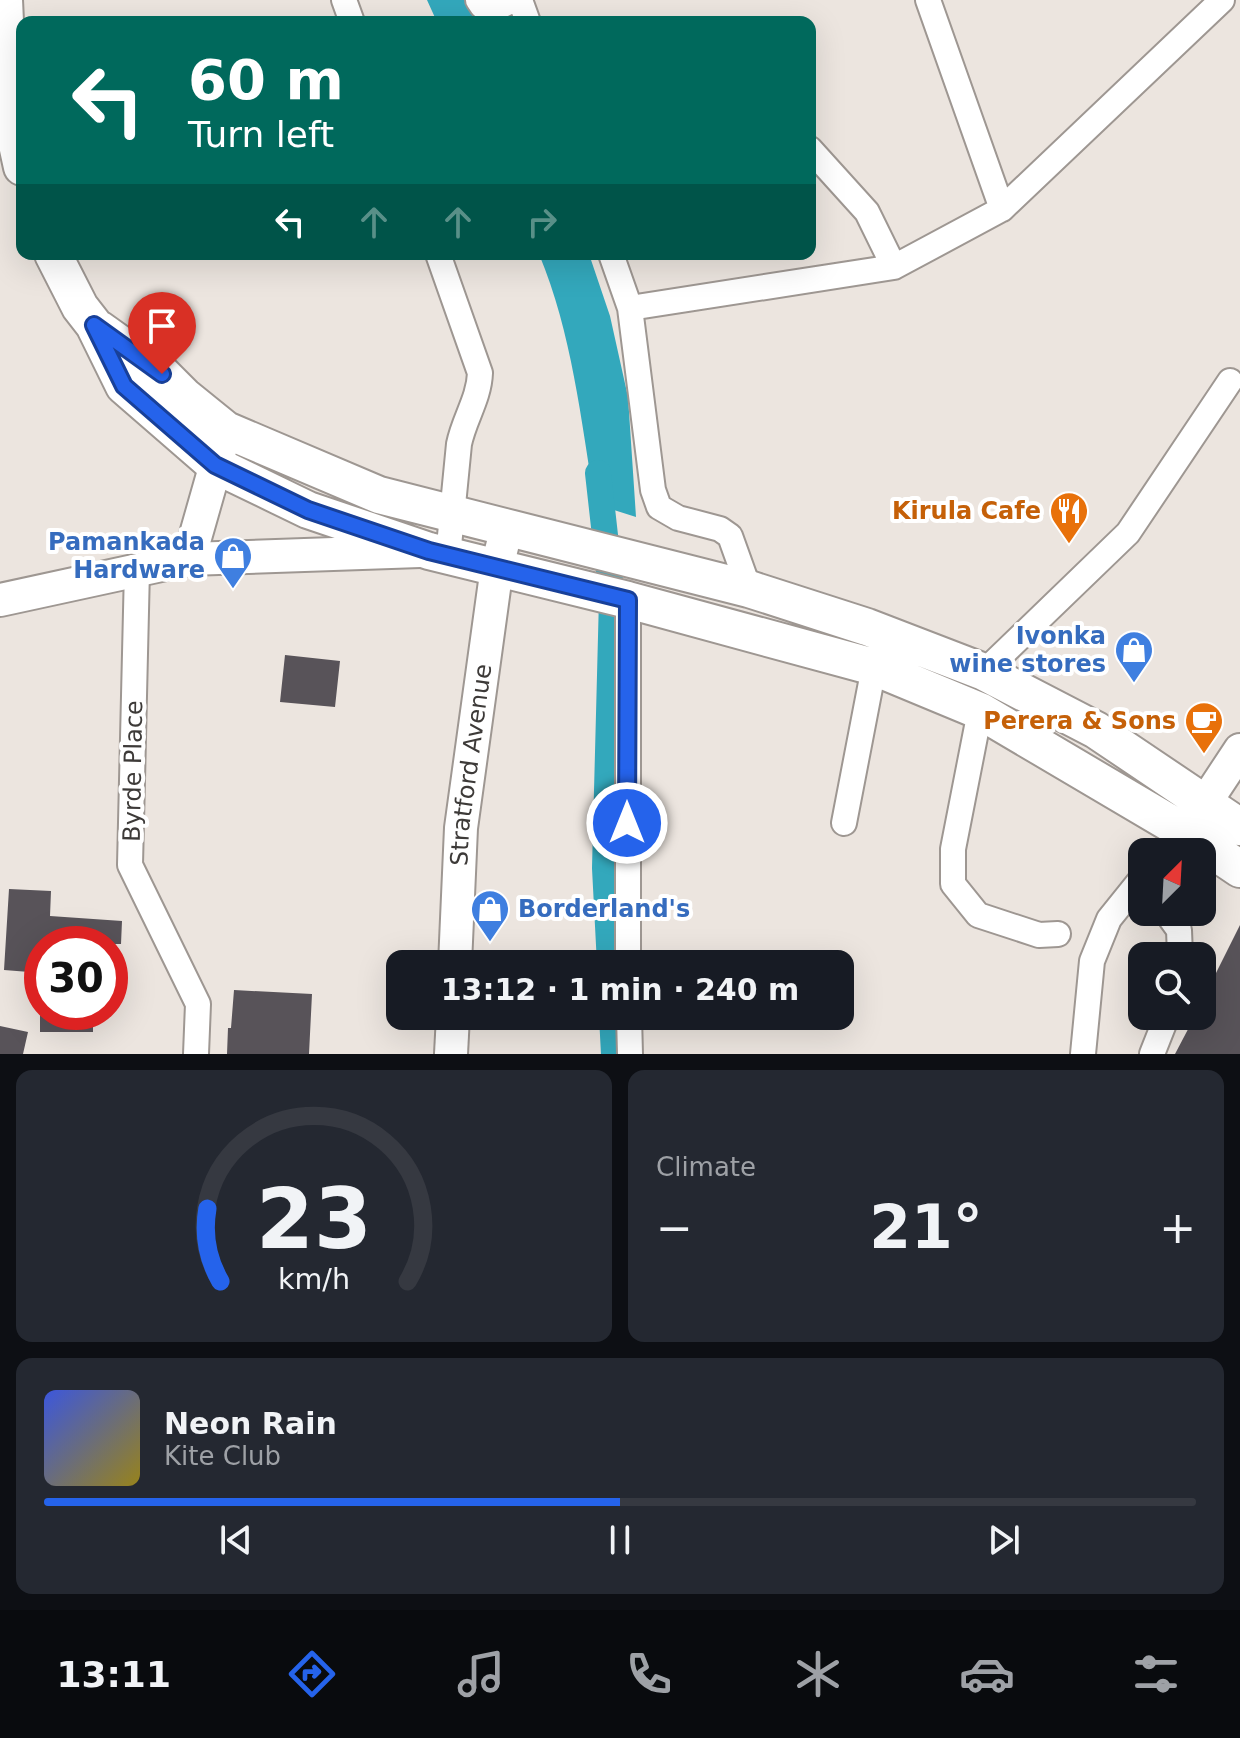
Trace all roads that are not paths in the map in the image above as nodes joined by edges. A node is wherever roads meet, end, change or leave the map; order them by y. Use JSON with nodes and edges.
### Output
{"nodes":[{"id":1,"x":4,"y":0,"type":"edge"},
{"id":2,"x":478,"y":0,"type":"edge"},
{"id":3,"x":513,"y":0,"type":"edge"},
{"id":4,"x":928,"y":0,"type":"edge"},
{"id":5,"x":1222,"y":0,"type":"edge"},
{"id":6,"x":4,"y":108,"type":"edge"},
{"id":7,"x":16,"y":147,"type":"edge"},
{"id":8,"x":816,"y":156,"type":"edge"},
{"id":9,"x":1002,"y":209,"type":"junction"},
{"id":10,"x":56,"y":260,"type":"edge"},
{"id":11,"x":440,"y":260,"type":"edge"},
{"id":12,"x":613,"y":260,"type":"edge"},
{"id":13,"x":894,"y":267,"type":"junction"},
{"id":14,"x":630,"y":308,"type":"junction"},
{"id":15,"x":94,"y":325,"type":"junction"},
{"id":16,"x":1230,"y":381,"type":"dead end"},
{"id":17,"x":226,"y":430,"type":"junction"},
{"id":18,"x":215,"y":465,"type":"junction"},
{"id":19,"x":454,"y":513,"type":"junction"},
{"id":20,"x":507,"y":527,"type":"junction"},
{"id":21,"x":438,"y":553,"type":"junction"},
{"id":22,"x":189,"y":559,"type":"junction"},
{"id":23,"x":497,"y":567,"type":"junction"},
{"id":24,"x":137,"y":569,"type":"junction"},
{"id":25,"x":749,"y":589,"type":"junction"},
{"id":26,"x":0,"y":600,"type":"edge"},
{"id":27,"x":628,"y":600,"type":"junction"},
{"id":28,"x":874,"y":667,"type":"junction"},
{"id":29,"x":984,"y":672,"type":"junction"},
{"id":30,"x":980,"y":711,"type":"junction"},
{"id":31,"x":1240,"y":750,"type":"edge"},
{"id":32,"x":1205,"y":803,"type":"junction"},
{"id":33,"x":844,"y":823,"type":"dead end"},
{"id":34,"x":1240,"y":827,"type":"edge"},
{"id":35,"x":1170,"y":838,"type":"edge"},
{"id":36,"x":1179,"y":838,"type":"edge"},
{"id":37,"x":1216,"y":859,"type":"edge"},
{"id":38,"x":1240,"y":869,"type":"edge"},
{"id":39,"x":1128,"y":895,"type":"edge"},
{"id":40,"x":1058,"y":934,"type":"dead end"},
{"id":41,"x":456,"y":950,"type":"edge"},
{"id":42,"x":628,"y":950,"type":"edge"},
{"id":43,"x":452,"y":1030,"type":"edge"},
{"id":44,"x":629,"y":1030,"type":"edge"},
{"id":45,"x":1161,"y":1030,"type":"edge"},
{"id":46,"x":196,"y":1054,"type":"edge"},
{"id":47,"x":451,"y":1054,"type":"edge"},
{"id":48,"x":630,"y":1054,"type":"edge"},
{"id":49,"x":1083,"y":1054,"type":"edge"},
{"id":50,"x":1152,"y":1054,"type":"edge"}],
"edges":[{"from":1,"to":6,"type":"highway"},
{"from":2,"to":3,"type":"street"},
{"from":4,"to":9,"type":"street"},
{"from":5,"to":9,"type":"street"},
{"from":6,"to":7,"type":"highway"},
{"from":8,"to":13,"type":"street"},
{"from":9,"to":13,"type":"street"},
{"from":10,"to":15,"type":"highway"},
{"from":11,"to":19,"type":"street"},
{"from":12,"to":14,"type":"street"},
{"from":13,"to":14,"type":"street"},
{"from":14,"to":25,"type":"street"},
{"from":15,"to":17,"type":"highway"},
{"from":15,"to":18,"type":"highway"},
{"from":16,"to":29,"type":"street"},
{"from":17,"to":18,"type":"main road"},
{"from":17,"to":19,"type":"highway"},
{"from":18,"to":21,"type":"highway"},
{"from":18,"to":22,"type":"main road"},
{"from":19,"to":20,"type":"highway"},
{"from":19,"to":21,"type":"street"},
{"from":20,"to":23,"type":"main road","name":"Stratford Avenue"},
{"from":20,"to":25,"type":"highway"},
{"from":21,"to":22,"type":"main road"},
{"from":21,"to":23,"type":"highway"},
{"from":22,"to":24,"type":"main road"},
{"from":23,"to":27,"type":"highway"},
{"from":23,"to":41,"type":"main road","name":"Stratford Avenue"},
{"from":24,"to":26,"type":"main road"},
{"from":24,"to":46,"type":"street","name":"Byrde Place"},
{"from":25,"to":29,"type":"highway"},
{"from":27,"to":28,"type":"highway"},
{"from":27,"to":42,"type":"street"},
{"from":28,"to":30,"type":"highway"},
{"from":28,"to":33,"type":"street"},
{"from":29,"to":32,"type":"highway"},
{"from":30,"to":35,"type":"highway"},
{"from":30,"to":40,"type":"street"},
{"from":31,"to":32,"type":"main road"},
{"from":32,"to":34,"type":"highway"},
{"from":32,"to":36,"type":"street"},
{"from":37,"to":38,"type":"highway"},
{"from":39,"to":49,"type":"street"},
{"from":43,"to":47,"type":"main road"},
{"from":44,"to":48,"type":"street"},
{"from":45,"to":50,"type":"street"}]}
